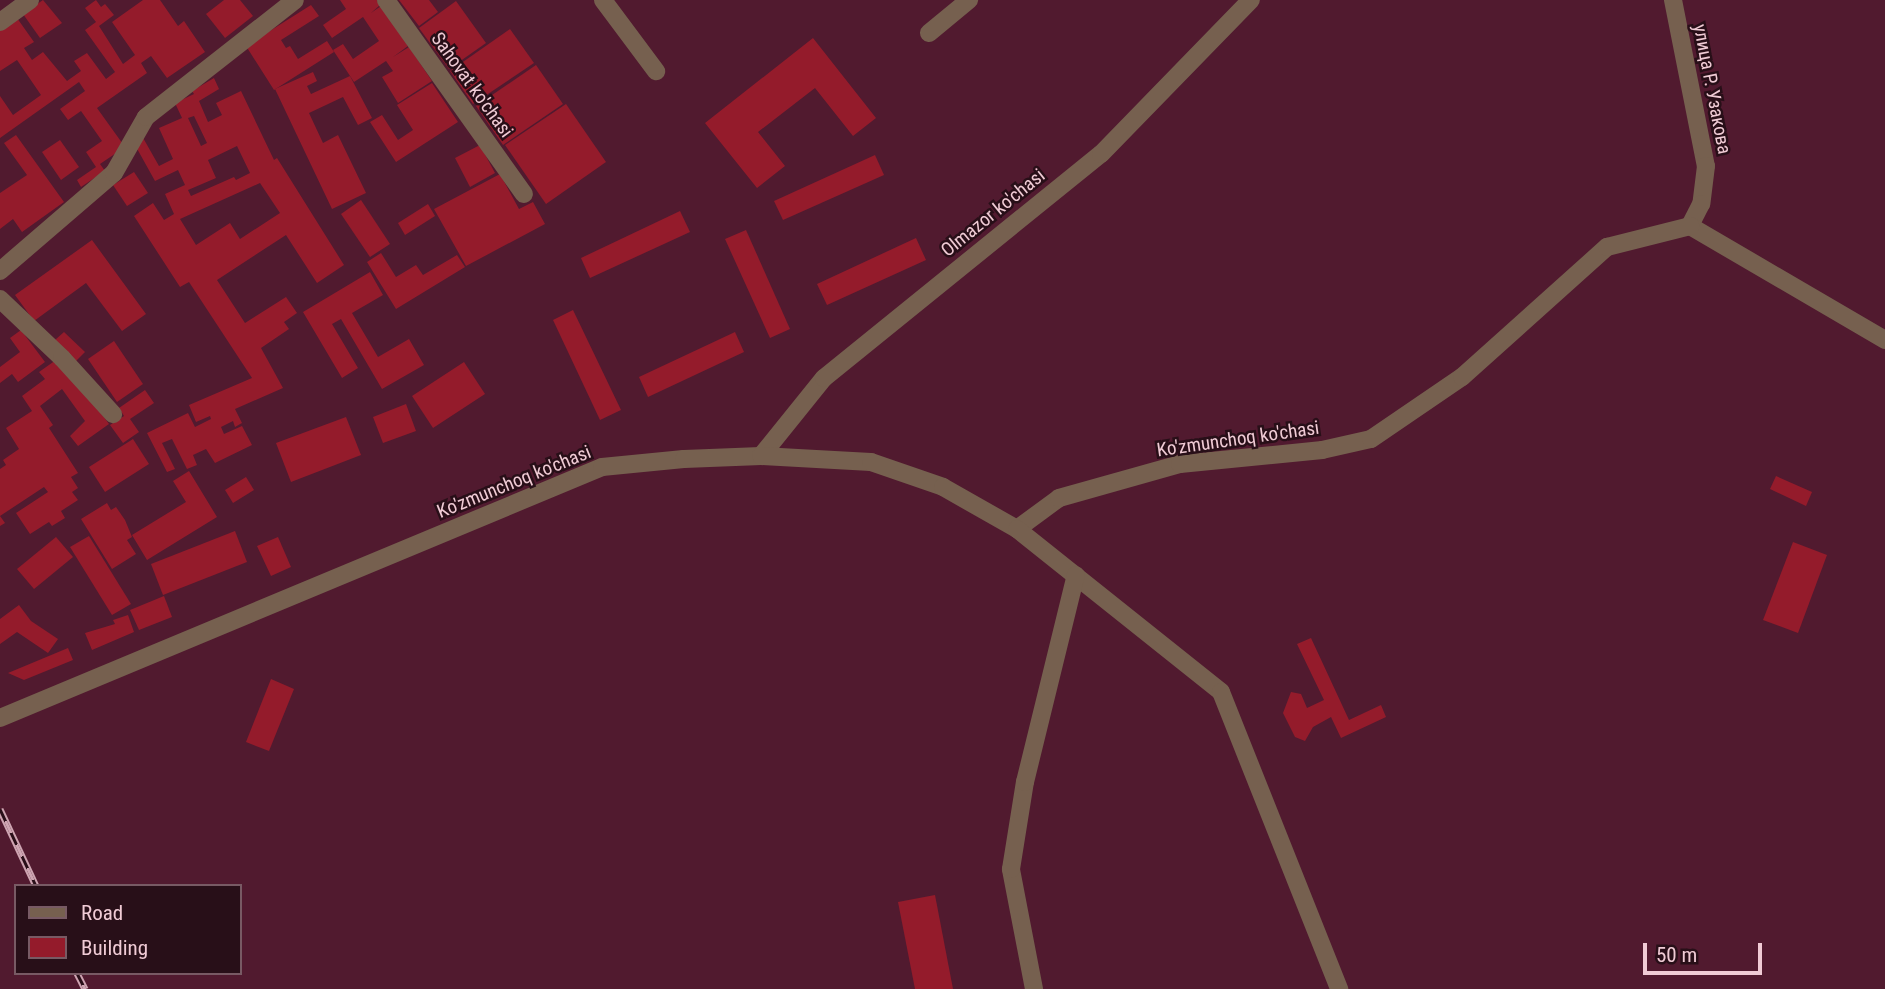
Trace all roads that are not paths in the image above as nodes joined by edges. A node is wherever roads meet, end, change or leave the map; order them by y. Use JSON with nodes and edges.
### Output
{"nodes":[{"id":1,"x":30,"y":0,"type":"edge"},
{"id":2,"x":295,"y":0,"type":"edge"},
{"id":3,"x":386,"y":0,"type":"edge"},
{"id":4,"x":603,"y":0,"type":"edge"},
{"id":5,"x":970,"y":0,"type":"edge"},
{"id":6,"x":1251,"y":0,"type":"edge"},
{"id":7,"x":1673,"y":0,"type":"edge"},
{"id":8,"x":0,"y":22,"type":"edge"},
{"id":9,"x":929,"y":33,"type":"dead end"},
{"id":10,"x":656,"y":71,"type":"dead end"},
{"id":11,"x":524,"y":194,"type":"dead end"},
{"id":12,"x":1690,"y":226,"type":"junction"},
{"id":13,"x":0,"y":271,"type":"edge"},
{"id":14,"x":0,"y":299,"type":"edge"},
{"id":15,"x":1885,"y":340,"type":"edge"},
{"id":16,"x":113,"y":414,"type":"dead end"},
{"id":17,"x":761,"y":456,"type":"junction"},
{"id":18,"x":1017,"y":529,"type":"junction"},
{"id":19,"x":1076,"y":576,"type":"junction"},
{"id":20,"x":0,"y":718,"type":"edge"},
{"id":21,"x":1034,"y":989,"type":"edge"},
{"id":22,"x":1339,"y":989,"type":"edge"}],
"edges":[{"from":1,"to":8,"type":"street"},
{"from":2,"to":13,"type":"street"},
{"from":3,"to":11,"type":"street","name":"Sahovat ko'chasi"},
{"from":4,"to":10,"type":"street"},
{"from":5,"to":9,"type":"street"},
{"from":6,"to":17,"type":"street","name":"Olmazor ko'chasi"},
{"from":7,"to":12,"type":"street","name":"улица Р. Узакова"},
{"from":12,"to":15,"type":"street"},
{"from":12,"to":18,"type":"street","name":"Ko'zmunchoq ko'chasi"},
{"from":14,"to":16,"type":"street"},
{"from":17,"to":18,"type":"street","name":"Ko'zmunchoq ko'chasi"},
{"from":17,"to":20,"type":"street","name":"Ko'zmunchoq ko'chasi"},
{"from":18,"to":19,"type":"street"},
{"from":19,"to":21,"type":"street"},
{"from":19,"to":22,"type":"street"}]}
